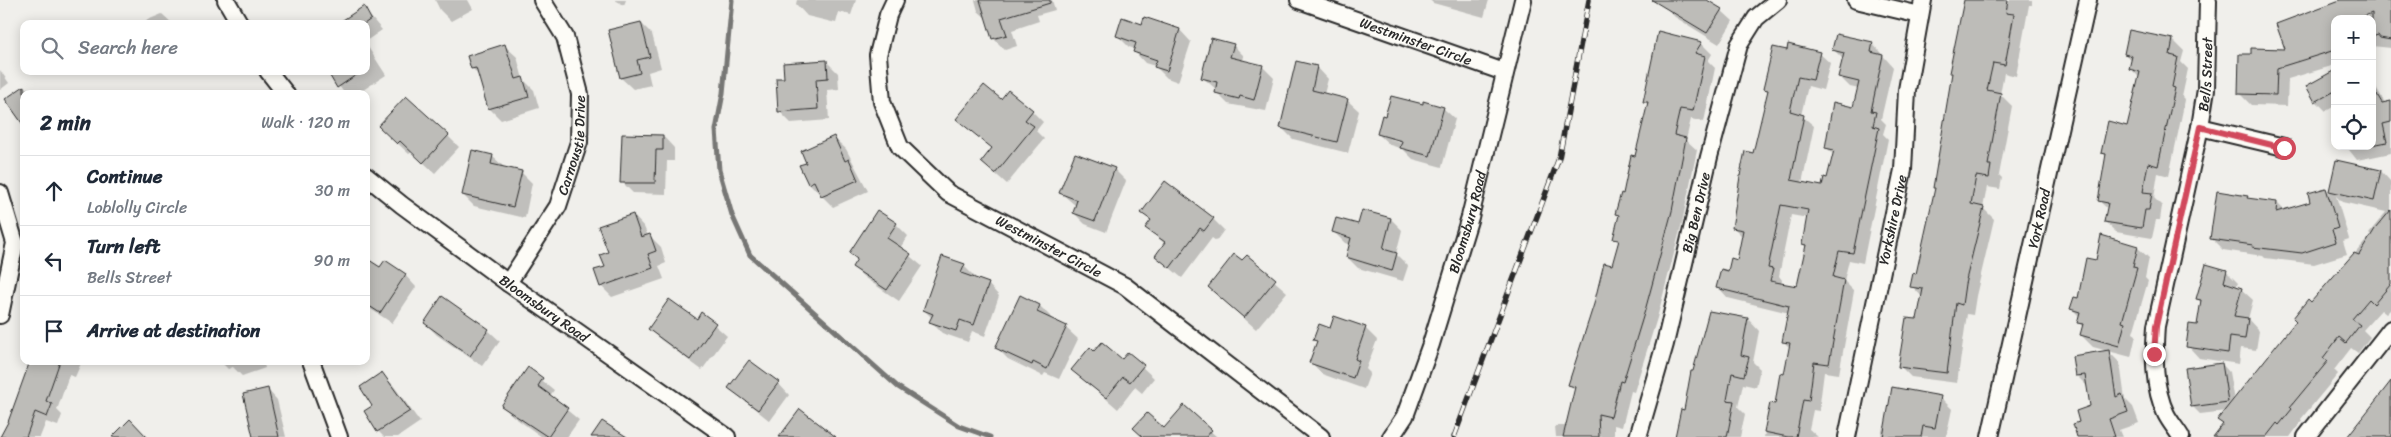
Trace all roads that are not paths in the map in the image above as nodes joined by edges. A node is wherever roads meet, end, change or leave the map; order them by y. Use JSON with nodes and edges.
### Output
{"nodes":[{"id":1,"x":226,"y":0,"type":"edge"},
{"id":2,"x":542,"y":0,"type":"edge"},
{"id":3,"x":895,"y":0,"type":"edge"},
{"id":4,"x":1299,"y":0,"type":"edge"},
{"id":5,"x":1523,"y":0,"type":"edge"},
{"id":6,"x":1778,"y":0,"type":"edge"},
{"id":7,"x":1856,"y":0,"type":"edge"},
{"id":8,"x":2088,"y":0,"type":"edge"},
{"id":9,"x":2209,"y":0,"type":"edge"},
{"id":10,"x":1922,"y":7,"type":"edge"},
{"id":11,"x":238,"y":20,"type":"edge"},
{"id":12,"x":1504,"y":72,"type":"junction"},
{"id":13,"x":271,"y":75,"type":"edge"},
{"id":14,"x":283,"y":90,"type":"edge"},
{"id":15,"x":2200,"y":127,"type":"junction"},
{"id":16,"x":2284,"y":148,"type":"dead end"},
{"id":17,"x":370,"y":179,"type":"edge"},
{"id":18,"x":0,"y":194,"type":"edge"},
{"id":19,"x":508,"y":283,"type":"junction"},
{"id":20,"x":0,"y":315,"type":"edge"},
{"id":21,"x":2391,"y":329,"type":"edge"},
{"id":22,"x":312,"y":365,"type":"edge"},
{"id":23,"x":706,"y":431,"type":"edge"},
{"id":24,"x":339,"y":437,"type":"edge"},
{"id":25,"x":727,"y":437,"type":"edge"},
{"id":26,"x":1322,"y":437,"type":"edge"},
{"id":27,"x":1391,"y":437,"type":"edge"},
{"id":28,"x":1638,"y":437,"type":"edge"},
{"id":29,"x":1847,"y":437,"type":"edge"},
{"id":30,"x":1990,"y":437,"type":"edge"},
{"id":31,"x":2182,"y":437,"type":"edge"},
{"id":32,"x":2306,"y":437,"type":"edge"}],
"edges":[{"from":1,"to":11,"type":"street"},
{"from":2,"to":19,"type":"street","name":"Carnoustie Drive"},
{"from":3,"to":26,"type":"street","name":"Westminster Circle"},
{"from":4,"to":12,"type":"street","name":"Westminster Circle"},
{"from":5,"to":12,"type":"street","name":"Bloomsbury Road"},
{"from":6,"to":28,"type":"street","name":"Big Ben Drive"},
{"from":7,"to":10,"type":"street"},
{"from":8,"to":30,"type":"street","name":"York Road"},
{"from":9,"to":15,"type":"street","name":"Bells Street"},
{"from":10,"to":29,"type":"street","name":"Yorkshire Drive"},
{"from":12,"to":27,"type":"street","name":"Bloomsbury Road"},
{"from":13,"to":14,"type":"street"},
{"from":15,"to":16,"type":"street"},
{"from":15,"to":31,"type":"street","name":"Bells Street"},
{"from":17,"to":19,"type":"street","name":"Bloomsbury Road"},
{"from":18,"to":20,"type":"street"},
{"from":19,"to":23,"type":"street","name":"Bloomsbury Road"},
{"from":21,"to":32,"type":"street"},
{"from":22,"to":24,"type":"street"},
{"from":23,"to":25,"type":"street","name":"Bloomsbury Road"}]}
